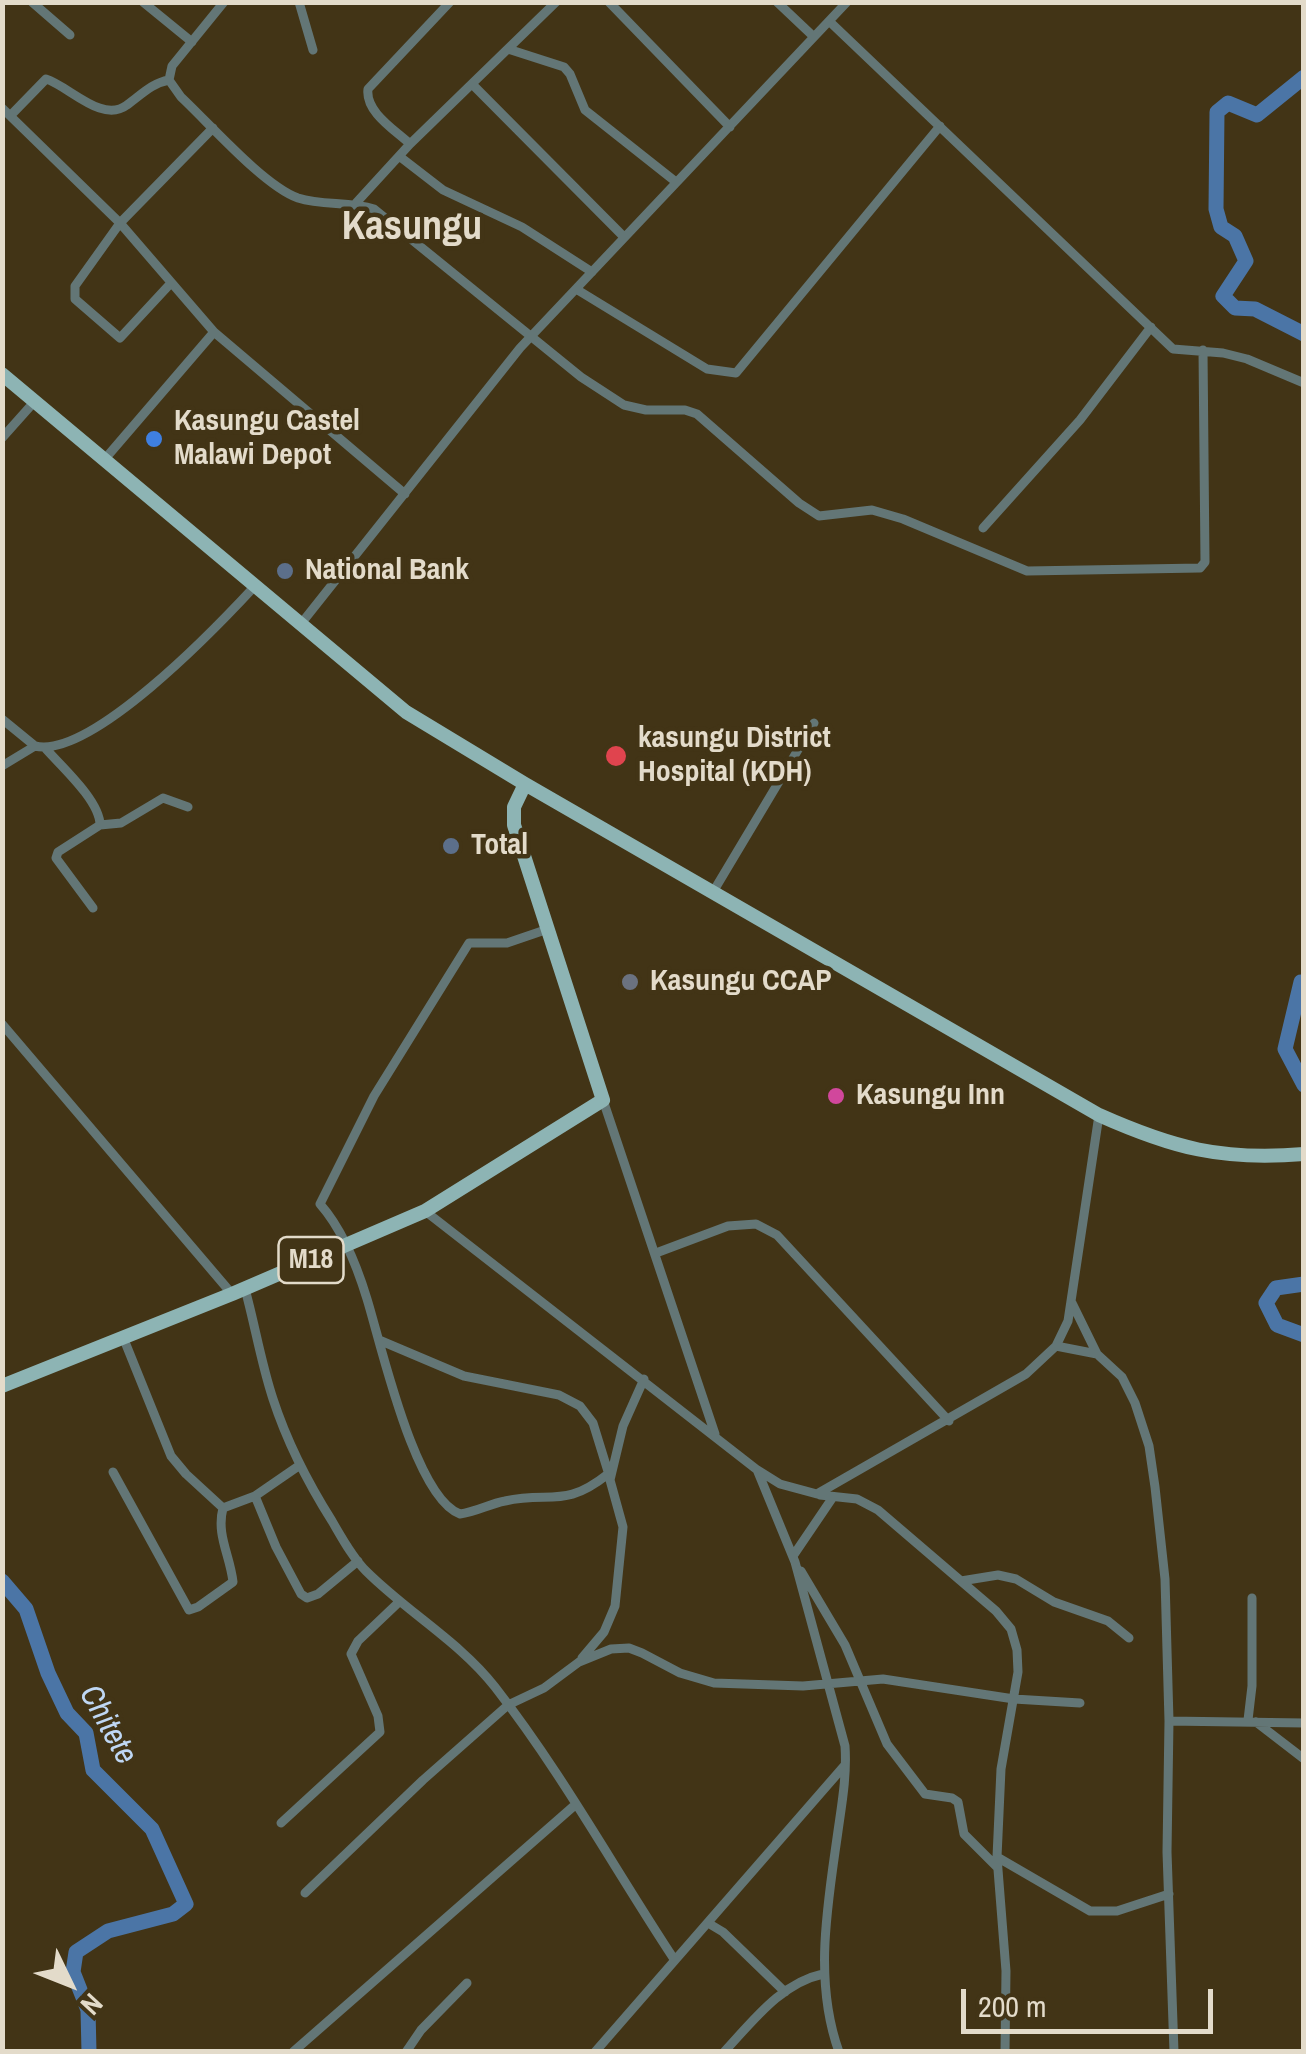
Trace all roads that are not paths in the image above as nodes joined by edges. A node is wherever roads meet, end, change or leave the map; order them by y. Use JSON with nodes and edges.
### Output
{"nodes":[{"id":1,"x":32,"y":2,"type":"edge"},
{"id":2,"x":143,"y":2,"type":"edge"},
{"id":3,"x":224,"y":2,"type":"edge"},
{"id":4,"x":299,"y":2,"type":"edge"},
{"id":5,"x":450,"y":2,"type":"edge"},
{"id":6,"x":556,"y":2,"type":"edge"},
{"id":7,"x":609,"y":2,"type":"edge"},
{"id":8,"x":777,"y":2,"type":"edge"},
{"id":9,"x":847,"y":2,"type":"edge"},
{"id":10,"x":829,"y":21,"type":"junction"},
{"id":11,"x":70,"y":35,"type":"dead end"},
{"id":12,"x":814,"y":36,"type":"junction"},
{"id":13,"x":192,"y":42,"type":"junction"},
{"id":14,"x":508,"y":48,"type":"junction"},
{"id":15,"x":313,"y":50,"type":"dead end"},
{"id":16,"x":169,"y":80,"type":"junction"},
{"id":17,"x":472,"y":84,"type":"junction"},
{"id":18,"x":7,"y":111,"type":"edge"},
{"id":19,"x":730,"y":126,"type":"junction"},
{"id":20,"x":940,"y":126,"type":"junction"},
{"id":21,"x":214,"y":128,"type":"junction"},
{"id":22,"x":410,"y":144,"type":"junction"},
{"id":23,"x":399,"y":156,"type":"junction"},
{"id":24,"x":676,"y":182,"type":"junction"},
{"id":25,"x":356,"y":203,"type":"junction"},
{"id":26,"x":120,"y":224,"type":"junction"},
{"id":27,"x":624,"y":236,"type":"junction"},
{"id":28,"x":592,"y":272,"type":"junction"},
{"id":29,"x":171,"y":283,"type":"junction"},
{"id":30,"x":576,"y":289,"type":"junction"},
{"id":31,"x":1150,"y":327,"type":"junction"},
{"id":32,"x":214,"y":332,"type":"junction"},
{"id":33,"x":532,"y":336,"type":"junction"},
{"id":34,"x":1203,"y":350,"type":"junction"},
{"id":35,"x":2,"y":374,"type":"edge"},
{"id":36,"x":1304,"y":383,"type":"edge"},
{"id":37,"x":35,"y":401,"type":"junction"},
{"id":38,"x":2,"y":438,"type":"edge"},
{"id":39,"x":104,"y":460,"type":"junction"},
{"id":40,"x":405,"y":494,"type":"junction"},
{"id":41,"x":982,"y":528,"type":"dead end"},
{"id":42,"x":254,"y":587,"type":"junction"},
{"id":43,"x":300,"y":625,"type":"junction"},
{"id":44,"x":2,"y":718,"type":"edge"},
{"id":45,"x":814,"y":724,"type":"dead end"},
{"id":46,"x":35,"y":746,"type":"junction"},
{"id":47,"x":46,"y":749,"type":"junction"},
{"id":48,"x":2,"y":766,"type":"edge"},
{"id":49,"x":524,"y":784,"type":"junction"},
{"id":50,"x":188,"y":807,"type":"dead end"},
{"id":51,"x":100,"y":825,"type":"junction"},
{"id":52,"x":714,"y":892,"type":"junction"},
{"id":53,"x":92,"y":908,"type":"dead end"},
{"id":54,"x":548,"y":929,"type":"junction"},
{"id":55,"x":2,"y":1024,"type":"edge"},
{"id":56,"x":603,"y":1100,"type":"junction"},
{"id":57,"x":1099,"y":1115,"type":"junction"},
{"id":58,"x":1304,"y":1154,"type":"edge"},
{"id":59,"x":426,"y":1211,"type":"junction"},
{"id":60,"x":346,"y":1246,"type":"junction"},
{"id":61,"x":656,"y":1253,"type":"junction"},
{"id":62,"x":238,"y":1291,"type":"junction"},
{"id":63,"x":1070,"y":1299,"type":"junction"},
{"id":64,"x":123,"y":1336,"type":"junction"},
{"id":65,"x":378,"y":1340,"type":"junction"},
{"id":66,"x":1056,"y":1346,"type":"junction"},
{"id":67,"x":1096,"y":1354,"type":"junction"},
{"id":68,"x":644,"y":1380,"type":"junction"},
{"id":69,"x":2,"y":1386,"type":"edge"},
{"id":70,"x":949,"y":1420,"type":"junction"},
{"id":71,"x":716,"y":1438,"type":"junction"},
{"id":72,"x":300,"y":1465,"type":"junction"},
{"id":73,"x":756,"y":1469,"type":"junction"},
{"id":74,"x":113,"y":1472,"type":"dead end"},
{"id":75,"x":609,"y":1477,"type":"junction"},
{"id":76,"x":818,"y":1494,"type":"junction"},
{"id":77,"x":255,"y":1496,"type":"junction"},
{"id":78,"x":833,"y":1496,"type":"junction"},
{"id":79,"x":224,"y":1508,"type":"junction"},
{"id":80,"x":794,"y":1559,"type":"junction"},
{"id":81,"x":358,"y":1561,"type":"junction"},
{"id":82,"x":962,"y":1581,"type":"junction"},
{"id":83,"x":1252,"y":1598,"type":"dead end"},
{"id":84,"x":399,"y":1602,"type":"junction"},
{"id":85,"x":1129,"y":1638,"type":"dead end"},
{"id":86,"x":579,"y":1662,"type":"junction"},
{"id":87,"x":860,"y":1680,"type":"junction"},
{"id":88,"x":829,"y":1684,"type":"junction"},
{"id":89,"x":1014,"y":1699,"type":"junction"},
{"id":90,"x":1080,"y":1703,"type":"dead end"},
{"id":91,"x":508,"y":1706,"type":"junction"},
{"id":92,"x":1250,"y":1720,"type":"junction"},
{"id":93,"x":1169,"y":1721,"type":"junction"},
{"id":94,"x":1304,"y":1723,"type":"edge"},
{"id":95,"x":1304,"y":1760,"type":"edge"},
{"id":96,"x":845,"y":1765,"type":"junction"},
{"id":97,"x":576,"y":1805,"type":"junction"},
{"id":98,"x":282,"y":1823,"type":"dead end"},
{"id":99,"x":997,"y":1862,"type":"junction"},
{"id":100,"x":305,"y":1894,"type":"dead end"},
{"id":101,"x":1169,"y":1894,"type":"junction"},
{"id":102,"x":708,"y":1923,"type":"junction"},
{"id":103,"x":674,"y":1959,"type":"junction"},
{"id":104,"x":824,"y":1974,"type":"junction"},
{"id":105,"x":466,"y":1983,"type":"dead end"},
{"id":106,"x":785,"y":1992,"type":"junction"},
{"id":107,"x":293,"y":2052,"type":"edge"},
{"id":108,"x":406,"y":2052,"type":"edge"},
{"id":109,"x":596,"y":2052,"type":"edge"},
{"id":110,"x":724,"y":2052,"type":"edge"},
{"id":111,"x":838,"y":2052,"type":"edge"},
{"id":112,"x":1005,"y":2052,"type":"edge"},
{"id":113,"x":1174,"y":2052,"type":"edge"}],
"edges":[{"from":1,"to":11,"type":"street"},
{"from":2,"to":13,"type":"street"},
{"from":3,"to":13,"type":"street"},
{"from":4,"to":15,"type":"street"},
{"from":5,"to":22,"type":"street"},
{"from":6,"to":14,"type":"street"},
{"from":7,"to":19,"type":"street"},
{"from":8,"to":12,"type":"street"},
{"from":9,"to":10,"type":"street"},
{"from":10,"to":12,"type":"street"},
{"from":10,"to":20,"type":"street"},
{"from":12,"to":19,"type":"street"},
{"from":13,"to":16,"type":"street"},
{"from":14,"to":17,"type":"street"},
{"from":14,"to":24,"type":"street"},
{"from":16,"to":18,"type":"street"},
{"from":16,"to":21,"type":"street"},
{"from":17,"to":22,"type":"street"},
{"from":17,"to":27,"type":"street"},
{"from":18,"to":26,"type":"street"},
{"from":19,"to":24,"type":"street"},
{"from":20,"to":30,"type":"street"},
{"from":20,"to":31,"type":"street"},
{"from":21,"to":25,"type":"street"},
{"from":21,"to":26,"type":"street"},
{"from":22,"to":23,"type":"street"},
{"from":23,"to":25,"type":"street"},
{"from":23,"to":28,"type":"street"},
{"from":24,"to":27,"type":"street"},
{"from":25,"to":33,"type":"street"},
{"from":26,"to":29,"type":"street"},
{"from":26,"to":29,"type":"street"},
{"from":27,"to":28,"type":"street"},
{"from":28,"to":30,"type":"street"},
{"from":29,"to":32,"type":"street"},
{"from":30,"to":33,"type":"street"},
{"from":31,"to":34,"type":"street"},
{"from":31,"to":41,"type":"street"},
{"from":32,"to":39,"type":"street"},
{"from":32,"to":40,"type":"street"},
{"from":33,"to":34,"type":"street"},
{"from":33,"to":40,"type":"street"},
{"from":34,"to":36,"type":"street"},
{"from":35,"to":37,"type":"main road"},
{"from":37,"to":38,"type":"street"},
{"from":37,"to":39,"type":"main road"},
{"from":39,"to":42,"type":"main road"},
{"from":40,"to":43,"type":"street"},
{"from":42,"to":43,"type":"main road"},
{"from":42,"to":47,"type":"street"},
{"from":43,"to":49,"type":"main road"},
{"from":44,"to":46,"type":"street"},
{"from":45,"to":52,"type":"street"},
{"from":46,"to":47,"type":"street"},
{"from":46,"to":48,"type":"street"},
{"from":47,"to":51,"type":"street"},
{"from":49,"to":52,"type":"main road"},
{"from":49,"to":54,"type":"main road"},
{"from":50,"to":51,"type":"street"},
{"from":51,"to":53,"type":"street"},
{"from":52,"to":57,"type":"main road"},
{"from":54,"to":56,"type":"main road"},
{"from":54,"to":60,"type":"street"},
{"from":55,"to":62,"type":"street"},
{"from":56,"to":59,"type":"main road","number":"M18"},
{"from":56,"to":61,"type":"street"},
{"from":57,"to":58,"type":"main road"},
{"from":57,"to":63,"type":"street"},
{"from":59,"to":60,"type":"main road","number":"M18"},
{"from":59,"to":68,"type":"street"},
{"from":60,"to":62,"type":"main road","number":"M18"},
{"from":60,"to":65,"type":"street"},
{"from":61,"to":70,"type":"street"},
{"from":61,"to":71,"type":"street"},
{"from":62,"to":64,"type":"main road","number":"M18"},
{"from":62,"to":72,"type":"street"},
{"from":63,"to":66,"type":"street"},
{"from":63,"to":67,"type":"street"},
{"from":64,"to":69,"type":"main road","number":"M18"},
{"from":64,"to":79,"type":"street"},
{"from":65,"to":75,"type":"street"},
{"from":65,"to":75,"type":"street"},
{"from":66,"to":67,"type":"street"},
{"from":66,"to":70,"type":"street"},
{"from":67,"to":93,"type":"street"},
{"from":68,"to":71,"type":"street"},
{"from":68,"to":75,"type":"street"},
{"from":70,"to":76,"type":"street"},
{"from":71,"to":73,"type":"street"},
{"from":72,"to":77,"type":"street"},
{"from":72,"to":81,"type":"street"},
{"from":73,"to":76,"type":"street"},
{"from":73,"to":80,"type":"street"},
{"from":74,"to":79,"type":"street"},
{"from":75,"to":86,"type":"street"},
{"from":76,"to":78,"type":"street"},
{"from":77,"to":79,"type":"street"},
{"from":77,"to":81,"type":"street"},
{"from":78,"to":80,"type":"street"},
{"from":78,"to":82,"type":"street"},
{"from":80,"to":87,"type":"street"},
{"from":80,"to":88,"type":"street"},
{"from":81,"to":84,"type":"street"},
{"from":82,"to":85,"type":"street"},
{"from":82,"to":89,"type":"street"},
{"from":83,"to":92,"type":"street"},
{"from":84,"to":91,"type":"street"},
{"from":84,"to":98,"type":"street"},
{"from":86,"to":88,"type":"street"},
{"from":86,"to":91,"type":"street"},
{"from":87,"to":88,"type":"street"},
{"from":87,"to":89,"type":"street"},
{"from":87,"to":99,"type":"street"},
{"from":88,"to":96,"type":"street"},
{"from":89,"to":90,"type":"street"},
{"from":89,"to":99,"type":"street"},
{"from":91,"to":97,"type":"street"},
{"from":91,"to":100,"type":"street"},
{"from":92,"to":93,"type":"street"},
{"from":92,"to":94,"type":"street"},
{"from":92,"to":95,"type":"street"},
{"from":93,"to":101,"type":"street"},
{"from":96,"to":102,"type":"street"},
{"from":96,"to":104,"type":"street"},
{"from":97,"to":103,"type":"street"},
{"from":97,"to":107,"type":"street"},
{"from":99,"to":101,"type":"street"},
{"from":99,"to":112,"type":"street"},
{"from":101,"to":113,"type":"street"},
{"from":102,"to":103,"type":"street"},
{"from":102,"to":106,"type":"street"},
{"from":103,"to":109,"type":"street"},
{"from":104,"to":106,"type":"street"},
{"from":104,"to":111,"type":"street"},
{"from":105,"to":108,"type":"street"},
{"from":106,"to":110,"type":"street"}]}
